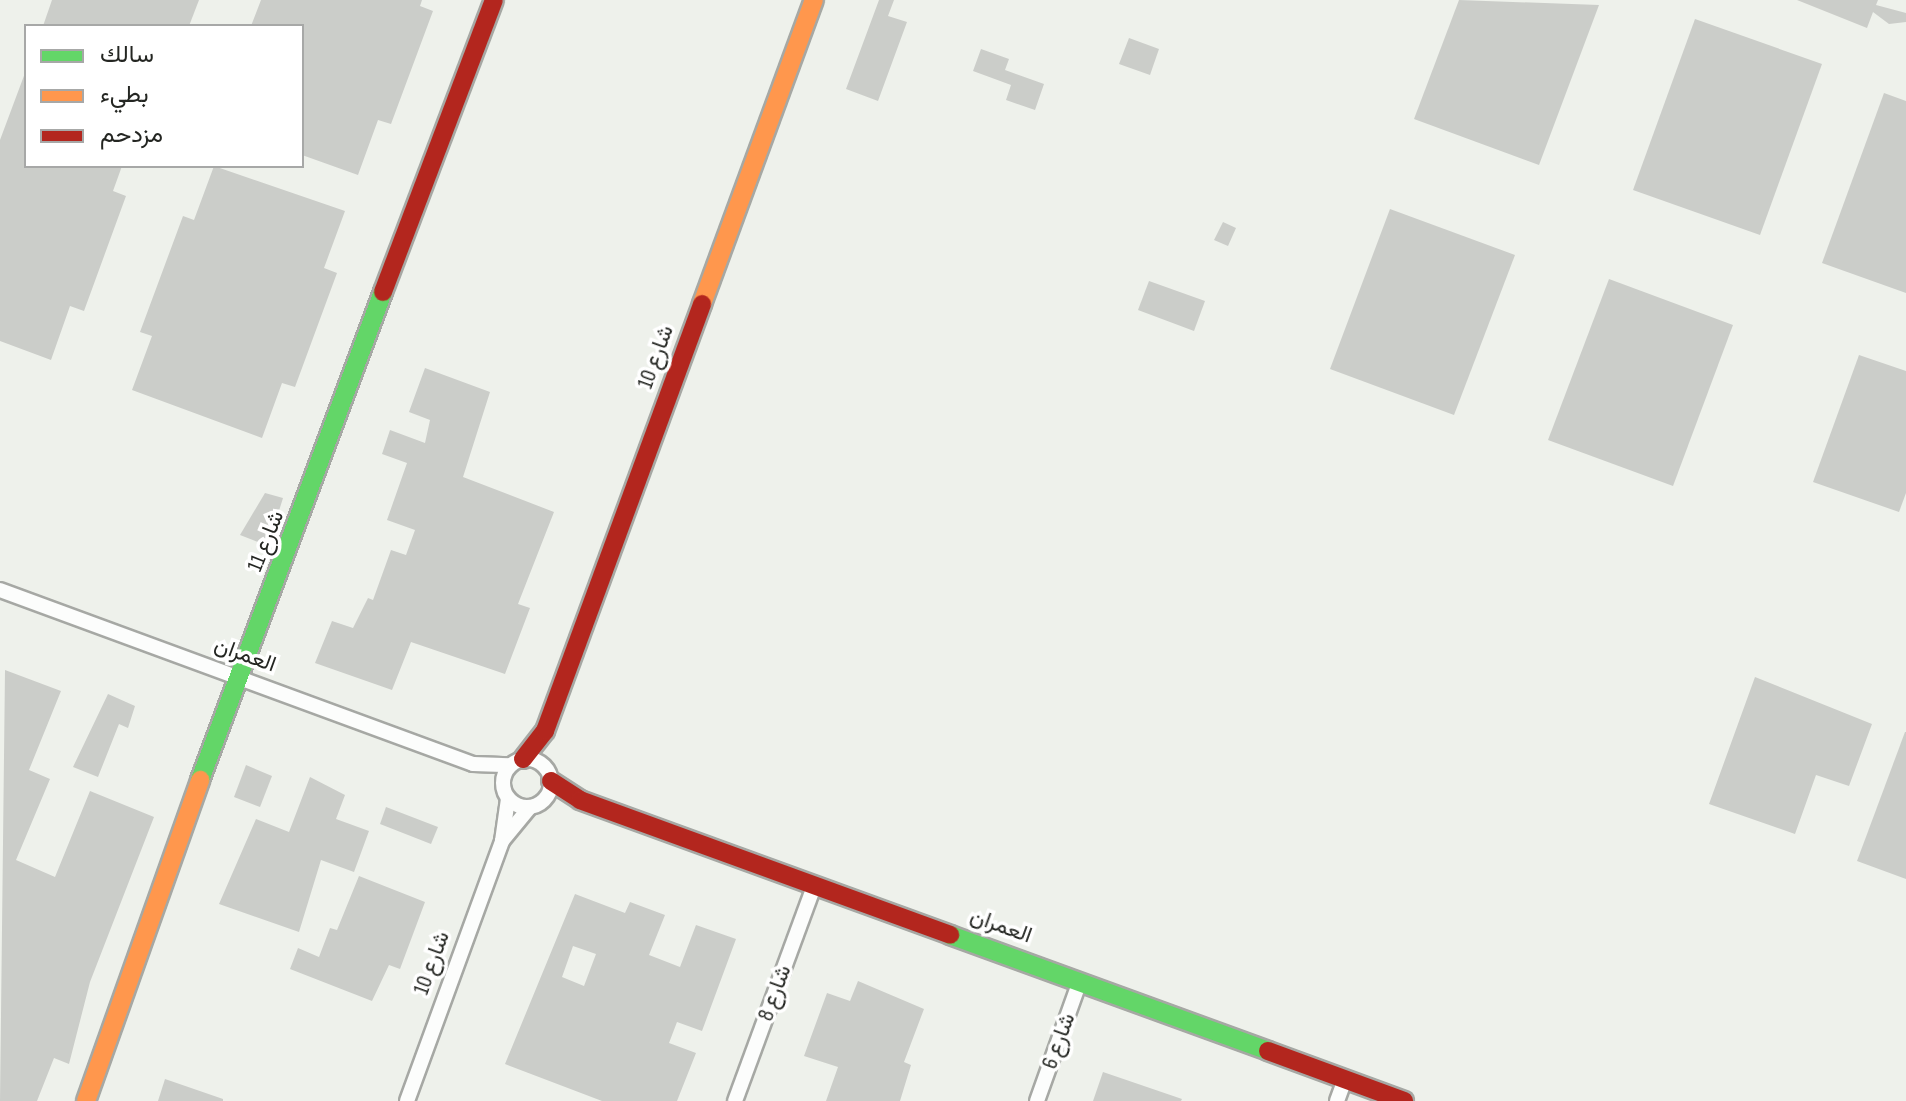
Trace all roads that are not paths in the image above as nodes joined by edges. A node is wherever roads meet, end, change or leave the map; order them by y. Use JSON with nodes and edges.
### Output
{"nodes":[{"id":1,"x":494,"y":0,"type":"edge"},
{"id":2,"x":814,"y":0,"type":"edge"},
{"id":3,"x":0,"y":590,"type":"edge"},
{"id":4,"x":237,"y":677,"type":"junction"},
{"id":5,"x":545,"y":731,"type":"junction"},
{"id":6,"x":516,"y":762,"type":"junction"},
{"id":7,"x":473,"y":764,"type":"junction"},
{"id":8,"x":548,"y":774,"type":"junction"},
{"id":9,"x":505,"y":793,"type":"junction"},
{"id":10,"x":580,"y":800,"type":"junction"},
{"id":11,"x":536,"y":804,"type":"junction"},
{"id":12,"x":502,"y":841,"type":"junction"},
{"id":13,"x":815,"y":884,"type":"junction"},
{"id":14,"x":1080,"y":981,"type":"junction"},
{"id":15,"x":1345,"y":1079,"type":"junction"},
{"id":16,"x":86,"y":1101,"type":"edge"},
{"id":17,"x":407,"y":1101,"type":"edge"},
{"id":18,"x":735,"y":1101,"type":"edge"},
{"id":19,"x":1037,"y":1101,"type":"edge"},
{"id":20,"x":1337,"y":1101,"type":"edge"},
{"id":21,"x":1404,"y":1101,"type":"edge"}],
"edges":[{"from":1,"to":4,"type":"street","name":"شارع 11"},
{"from":2,"to":5,"type":"street","name":"شارع 10"},
{"from":3,"to":4,"type":"street","name":"العمران"},
{"from":4,"to":7,"type":"street","name":"العمران"},
{"from":4,"to":16,"type":"street","name":"شارع 11"},
{"from":5,"to":6,"type":"street","name":"شارع 10"},
{"from":5,"to":8,"type":"street","name":"شارع 10"},
{"from":6,"to":7,"type":"street","name":"العمران"},
{"from":6,"to":8,"type":"street","name":"العمران"},
{"from":6,"to":9,"type":"street","name":"شارع 10"},
{"from":7,"to":9,"type":"street","name":"العمران"},
{"from":8,"to":10,"type":"street","name":"العمران"},
{"from":8,"to":11,"type":"street","name":"شارع 10"},
{"from":9,"to":11,"type":"street","name":"العمران"},
{"from":9,"to":12,"type":"street","name":"شارع 10"},
{"from":10,"to":11,"type":"street","name":"العمران"},
{"from":10,"to":13,"type":"street","name":"العمران"},
{"from":11,"to":12,"type":"street","name":"شارع 10"},
{"from":12,"to":17,"type":"street","name":"شارع 10"},
{"from":13,"to":14,"type":"street","name":"العمران"},
{"from":13,"to":18,"type":"street","name":"شارع 8"},
{"from":14,"to":15,"type":"street","name":"العمران"},
{"from":14,"to":19,"type":"street","name":"شارع 6"},
{"from":15,"to":20,"type":"street"},
{"from":15,"to":21,"type":"street","name":"العمران"}]}
